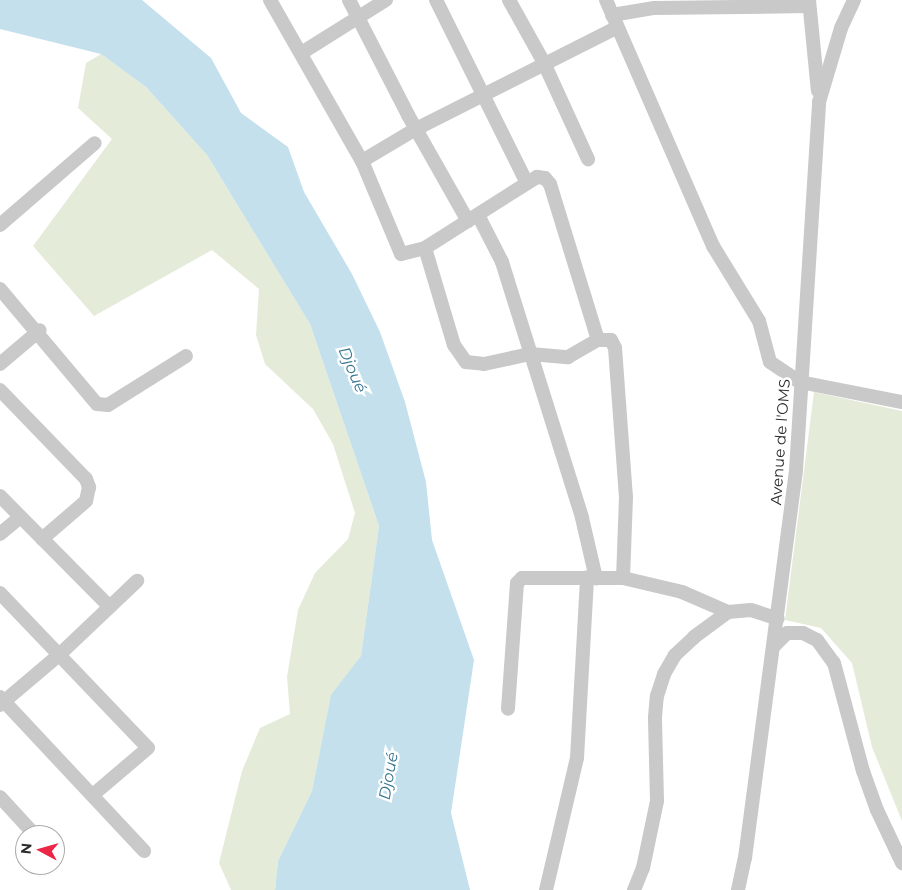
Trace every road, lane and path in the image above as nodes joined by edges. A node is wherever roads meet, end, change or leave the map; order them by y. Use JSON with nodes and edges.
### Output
{"nodes":[{"id":1,"x":270,"y":0,"type":"edge"},
{"id":2,"x":349,"y":0,"type":"edge"},
{"id":3,"x":386,"y":0,"type":"edge"},
{"id":4,"x":436,"y":0,"type":"edge"},
{"id":5,"x":509,"y":0,"type":"edge"},
{"id":6,"x":606,"y":0,"type":"edge"},
{"id":7,"x":854,"y":0,"type":"edge"},
{"id":8,"x":809,"y":3,"type":"edge"},
{"id":9,"x":654,"y":4,"type":"edge"},
{"id":10,"x":729,"y":4,"type":"edge"},
{"id":11,"x":357,"y":16,"type":"junction"},
{"id":12,"x":614,"y":21,"type":"junction"},
{"id":13,"x":303,"y":52,"type":"junction"},
{"id":14,"x":544,"y":63,"type":"junction"},
{"id":15,"x":483,"y":95,"type":"junction"},
{"id":16,"x":818,"y":102,"type":"junction"},
{"id":17,"x":416,"y":129,"type":"junction"},
{"id":18,"x":95,"y":143,"type":"dead end"},
{"id":19,"x":588,"y":159,"type":"dead end"},
{"id":20,"x":362,"y":161,"type":"junction"},
{"id":21,"x":527,"y":183,"type":"junction"},
{"id":22,"x":473,"y":218,"type":"junction"},
{"id":23,"x":0,"y":225,"type":"edge"},
{"id":24,"x":425,"y":248,"type":"junction"},
{"id":25,"x":0,"y":289,"type":"edge"},
{"id":26,"x":39,"y":331,"type":"junction"},
{"id":27,"x":598,"y":340,"type":"junction"},
{"id":28,"x":530,"y":354,"type":"junction"},
{"id":29,"x":186,"y":356,"type":"dead end"},
{"id":30,"x":0,"y":364,"type":"edge"},
{"id":31,"x":800,"y":382,"type":"junction"},
{"id":32,"x":0,"y":390,"type":"edge"},
{"id":33,"x":902,"y":402,"type":"edge"},
{"id":34,"x":0,"y":496,"type":"edge"},
{"id":35,"x":20,"y":517,"type":"junction"},
{"id":36,"x":0,"y":534,"type":"edge"},
{"id":37,"x":42,"y":539,"type":"junction"},
{"id":38,"x":591,"y":578,"type":"junction"},
{"id":39,"x":623,"y":578,"type":"junction"},
{"id":40,"x":137,"y":581,"type":"dead end"},
{"id":41,"x":0,"y":593,"type":"edge"},
{"id":42,"x":110,"y":607,"type":"junction"},
{"id":43,"x":728,"y":612,"type":"junction"},
{"id":44,"x":778,"y":619,"type":"junction"},
{"id":45,"x":774,"y":646,"type":"junction"},
{"id":46,"x":59,"y":655,"type":"junction"},
{"id":47,"x":1,"y":701,"type":"edge"},
{"id":48,"x":508,"y":709,"type":"dead end"},
{"id":49,"x":94,"y":794,"type":"junction"},
{"id":50,"x":0,"y":798,"type":"edge"},
{"id":51,"x":26,"y":825,"type":"edge"},
{"id":52,"x":144,"y":851,"type":"dead end"},
{"id":53,"x":902,"y":863,"type":"edge"},
{"id":54,"x":546,"y":890,"type":"edge"},
{"id":55,"x":634,"y":890,"type":"edge"},
{"id":56,"x":738,"y":890,"type":"edge"}],
"edges":[{"from":1,"to":13,"type":"street"},
{"from":2,"to":11,"type":"street"},
{"from":3,"to":11,"type":"street"},
{"from":4,"to":15,"type":"street"},
{"from":5,"to":14,"type":"street"},
{"from":6,"to":12,"type":"street"},
{"from":7,"to":16,"type":"street","name":"Avenue de l'OMS"},
{"from":8,"to":10,"type":"street"},
{"from":8,"to":16,"type":"street"},
{"from":9,"to":10,"type":"street"},
{"from":9,"to":12,"type":"street"},
{"from":11,"to":13,"type":"street"},
{"from":11,"to":17,"type":"street"},
{"from":12,"to":14,"type":"street"},
{"from":12,"to":31,"type":"street"},
{"from":13,"to":20,"type":"street"},
{"from":14,"to":15,"type":"street"},
{"from":14,"to":19,"type":"street"},
{"from":15,"to":17,"type":"street"},
{"from":15,"to":21,"type":"street"},
{"from":16,"to":31,"type":"street","name":"Avenue de l'OMS"},
{"from":17,"to":20,"type":"street"},
{"from":17,"to":22,"type":"street"},
{"from":18,"to":23,"type":"street"},
{"from":20,"to":24,"type":"street"},
{"from":21,"to":22,"type":"street"},
{"from":21,"to":27,"type":"street"},
{"from":22,"to":24,"type":"street"},
{"from":22,"to":28,"type":"street"},
{"from":24,"to":28,"type":"street"},
{"from":25,"to":26,"type":"street"},
{"from":26,"to":29,"type":"street"},
{"from":26,"to":30,"type":"street"},
{"from":27,"to":28,"type":"street"},
{"from":27,"to":39,"type":"street"},
{"from":28,"to":38,"type":"street"},
{"from":31,"to":33,"type":"street"},
{"from":31,"to":44,"type":"street","name":"Avenue de l'OMS"},
{"from":32,"to":37,"type":"street"},
{"from":34,"to":35,"type":"street"},
{"from":35,"to":36,"type":"street"},
{"from":35,"to":37,"type":"street"},
{"from":37,"to":42,"type":"street"},
{"from":38,"to":39,"type":"street"},
{"from":38,"to":48,"type":"street"},
{"from":38,"to":54,"type":"street"},
{"from":39,"to":43,"type":"street"},
{"from":40,"to":42,"type":"street"},
{"from":41,"to":46,"type":"street"},
{"from":42,"to":46,"type":"street"},
{"from":43,"to":44,"type":"street"},
{"from":43,"to":55,"type":"street"},
{"from":44,"to":45,"type":"street","name":"Avenue de l'OMS"},
{"from":45,"to":53,"type":"street"},
{"from":45,"to":56,"type":"street","name":"Avenue de l'OMS"},
{"from":46,"to":47,"type":"street"},
{"from":46,"to":49,"type":"street"},
{"from":47,"to":49,"type":"street"},
{"from":49,"to":52,"type":"street"},
{"from":50,"to":51,"type":"street"}]}
